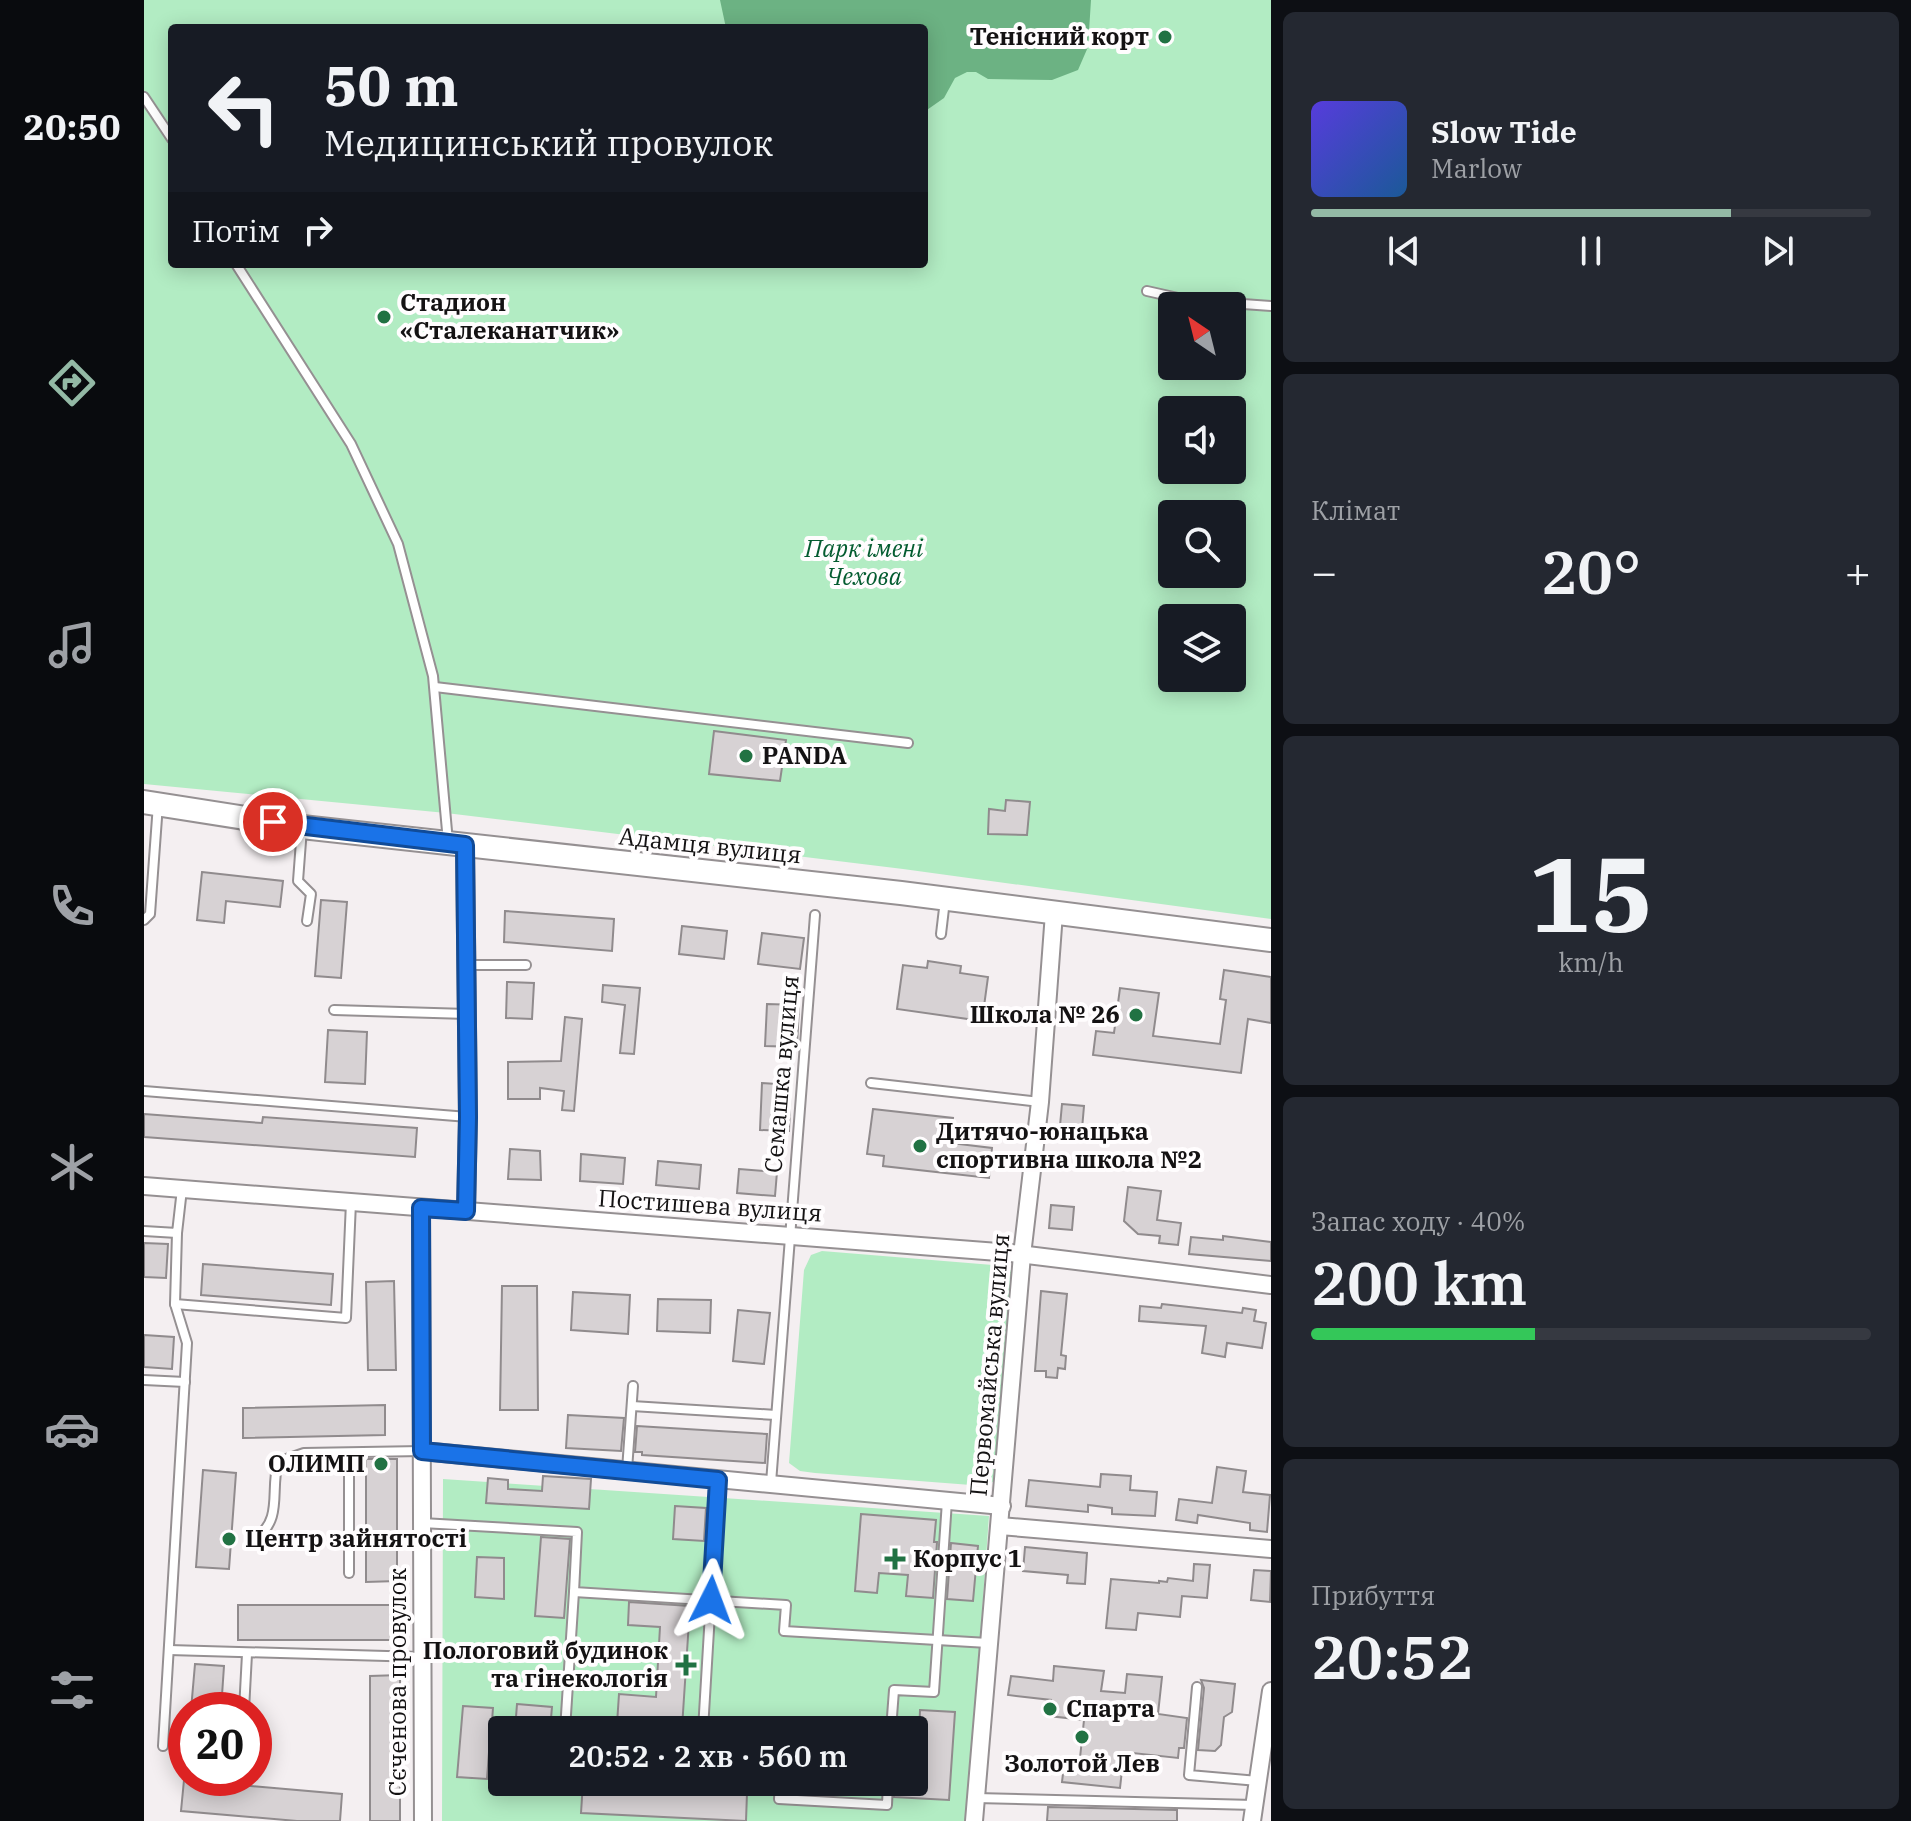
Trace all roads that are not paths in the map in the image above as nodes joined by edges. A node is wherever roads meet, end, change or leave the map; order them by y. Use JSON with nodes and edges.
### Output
{"nodes":[{"id":1,"x":144,"y":97,"type":"edge"},
{"id":2,"x":168,"y":133,"type":"edge"},
{"id":3,"x":239,"y":268,"type":"edge"},
{"id":4,"x":1147,"y":291,"type":"dead end"},
{"id":5,"x":1271,"y":306,"type":"edge"},
{"id":6,"x":435,"y":687,"type":"junction"},
{"id":7,"x":908,"y":743,"type":"dead end"},
{"id":8,"x":151,"y":803,"type":"edge"},
{"id":9,"x":302,"y":827,"type":"junction"},
{"id":10,"x":456,"y":844,"type":"junction"},
{"id":11,"x":945,"y":899,"type":"junction"},
{"id":12,"x":1054,"y":913,"type":"junction"},
{"id":13,"x":815,"y":915,"type":"dead end"},
{"id":14,"x":144,"y":920,"type":"edge"},
{"id":15,"x":307,"y":921,"type":"dead end"},
{"id":16,"x":941,"y":934,"type":"dead end"},
{"id":17,"x":1271,"y":940,"type":"edge"},
{"id":18,"x":467,"y":965,"type":"junction"},
{"id":19,"x":526,"y":965,"type":"dead end"},
{"id":20,"x":334,"y":1010,"type":"dead end"},
{"id":21,"x":467,"y":1014,"type":"junction"},
{"id":22,"x":871,"y":1083,"type":"dead end"},
{"id":23,"x":144,"y":1091,"type":"edge"},
{"id":24,"x":1040,"y":1102,"type":"junction"},
{"id":25,"x":468,"y":1117,"type":"junction"},
{"id":26,"x":144,"y":1186,"type":"edge"},
{"id":27,"x":182,"y":1189,"type":"junction"},
{"id":28,"x":351,"y":1202,"type":"junction"},
{"id":29,"x":421,"y":1208,"type":"junction"},
{"id":30,"x":466,"y":1211,"type":"junction"},
{"id":31,"x":144,"y":1231,"type":"edge"},
{"id":32,"x":177,"y":1233,"type":"junction"},
{"id":33,"x":789,"y":1236,"type":"junction"},
{"id":34,"x":1022,"y":1255,"type":"junction"},
{"id":35,"x":1271,"y":1285,"type":"edge"},
{"id":36,"x":175,"y":1304,"type":"junction"},
{"id":37,"x":144,"y":1380,"type":"edge"},
{"id":38,"x":185,"y":1382,"type":"junction"},
{"id":39,"x":633,"y":1386,"type":"dead end"},
{"id":40,"x":632,"y":1406,"type":"junction"},
{"id":41,"x":776,"y":1415,"type":"junction"},
{"id":42,"x":422,"y":1451,"type":"junction"},
{"id":43,"x":349,"y":1453,"type":"junction"},
{"id":44,"x":627,"y":1470,"type":"junction"},
{"id":45,"x":718,"y":1480,"type":"junction"},
{"id":46,"x":771,"y":1484,"type":"junction"},
{"id":47,"x":947,"y":1501,"type":"junction"},
{"id":48,"x":1002,"y":1506,"type":"junction"},
{"id":49,"x":422,"y":1523,"type":"junction"},
{"id":50,"x":1000,"y":1526,"type":"junction"},
{"id":51,"x":256,"y":1538,"type":"dead end"},
{"id":52,"x":1271,"y":1549,"type":"edge"},
{"id":53,"x":349,"y":1573,"type":"dead end"},
{"id":54,"x":574,"y":1592,"type":"junction"},
{"id":55,"x":711,"y":1600,"type":"junction"},
{"id":56,"x":937,"y":1640,"type":"junction"},
{"id":57,"x":989,"y":1643,"type":"junction"},
{"id":58,"x":169,"y":1650,"type":"junction"},
{"id":59,"x":247,"y":1654,"type":"junction"},
{"id":60,"x":422,"y":1657,"type":"junction"},
{"id":61,"x":1197,"y":1687,"type":"dead end"},
{"id":62,"x":1271,"y":1691,"type":"edge"},
{"id":63,"x":245,"y":1692,"type":"edge"},
{"id":64,"x":566,"y":1716,"type":"edge"},
{"id":65,"x":704,"y":1716,"type":"edge"},
{"id":66,"x":892,"y":1716,"type":"edge"},
{"id":67,"x":163,"y":1746,"type":"dead end"},
{"id":68,"x":1258,"y":1781,"type":"junction"},
{"id":69,"x":779,"y":1796,"type":"edge"},
{"id":70,"x":887,"y":1796,"type":"edge"},
{"id":71,"x":976,"y":1798,"type":"junction"},
{"id":72,"x":1253,"y":1813,"type":"edge"},
{"id":73,"x":423,"y":1821,"type":"edge"},
{"id":74,"x":974,"y":1821,"type":"edge"}],
"edges":[{"from":1,"to":2,"type":"lane"},
{"from":3,"to":6,"type":"lane"},
{"from":4,"to":5,"type":"lane"},
{"from":6,"to":7,"type":"lane"},
{"from":6,"to":10,"type":"lane"},
{"from":8,"to":9,"type":"street","name":"Адамця вулиця"},
{"from":8,"to":14,"type":"lane"},
{"from":9,"to":10,"type":"street","name":"Адамця вулиця"},
{"from":9,"to":15,"type":"lane"},
{"from":10,"to":11,"type":"street","name":"Адамця вулиця"},
{"from":10,"to":18,"type":"street"},
{"from":11,"to":12,"type":"street","name":"Адамця вулиця"},
{"from":11,"to":16,"type":"lane"},
{"from":12,"to":17,"type":"street","name":"Адамця вулиця"},
{"from":12,"to":24,"type":"street","name":"Первомайська вулиця"},
{"from":13,"to":33,"type":"lane","name":"Семашка вулиця"},
{"from":18,"to":19,"type":"lane"},
{"from":18,"to":21,"type":"street"},
{"from":20,"to":21,"type":"lane"},
{"from":21,"to":25,"type":"street"},
{"from":22,"to":24,"type":"lane"},
{"from":23,"to":25,"type":"lane"},
{"from":24,"to":34,"type":"street","name":"Первомайська вулиця"},
{"from":25,"to":30,"type":"street"},
{"from":26,"to":27,"type":"street","name":"Постишева вулиця"},
{"from":27,"to":28,"type":"street","name":"Постишева вулиця"},
{"from":27,"to":32,"type":"lane"},
{"from":28,"to":29,"type":"street","name":"Постишева вулиця"},
{"from":28,"to":36,"type":"lane"},
{"from":29,"to":30,"type":"street","name":"Постишева вулиця"},
{"from":29,"to":42,"type":"street","name":"Сєченова провулок"},
{"from":30,"to":33,"type":"street","name":"Постишева вулиця"},
{"from":31,"to":32,"type":"lane"},
{"from":32,"to":36,"type":"lane"},
{"from":33,"to":34,"type":"street","name":"Постишева вулиця"},
{"from":33,"to":41,"type":"lane","name":"Семашка вулиця"},
{"from":34,"to":35,"type":"street","name":"Постишева вулиця"},
{"from":34,"to":48,"type":"street","name":"Первомайська вулиця"},
{"from":36,"to":38,"type":"lane"},
{"from":37,"to":38,"type":"lane"},
{"from":38,"to":58,"type":"lane"},
{"from":39,"to":40,"type":"lane"},
{"from":40,"to":41,"type":"lane"},
{"from":40,"to":44,"type":"lane"},
{"from":41,"to":46,"type":"lane","name":"Семашка вулиця"},
{"from":42,"to":43,"type":"lane"},
{"from":42,"to":44,"type":"street"},
{"from":42,"to":49,"type":"street","name":"Сєченова провулок"},
{"from":43,"to":51,"type":"lane"},
{"from":43,"to":53,"type":"lane"},
{"from":44,"to":45,"type":"street"},
{"from":45,"to":46,"type":"street"},
{"from":45,"to":55,"type":"lane"},
{"from":46,"to":47,"type":"street"},
{"from":47,"to":48,"type":"street"},
{"from":47,"to":56,"type":"lane"},
{"from":48,"to":50,"type":"street","name":"Первомайська вулиця"},
{"from":49,"to":54,"type":"lane"},
{"from":49,"to":60,"type":"street","name":"Сєченова провулок"},
{"from":50,"to":52,"type":"street"},
{"from":50,"to":57,"type":"street","name":"Первомайська вулиця"},
{"from":54,"to":55,"type":"lane"},
{"from":54,"to":64,"type":"lane"},
{"from":55,"to":56,"type":"lane"},
{"from":55,"to":65,"type":"lane"},
{"from":56,"to":57,"type":"lane"},
{"from":56,"to":66,"type":"lane"},
{"from":57,"to":71,"type":"street","name":"Первомайська вулиця"},
{"from":58,"to":59,"type":"lane"},
{"from":58,"to":67,"type":"lane"},
{"from":59,"to":60,"type":"lane"},
{"from":59,"to":63,"type":"lane"},
{"from":60,"to":73,"type":"street","name":"Сєченова провулок"},
{"from":61,"to":68,"type":"lane"},
{"from":62,"to":68,"type":"street"},
{"from":68,"to":72,"type":"street"},
{"from":69,"to":70,"type":"lane"},
{"from":71,"to":72,"type":"lane"},
{"from":71,"to":74,"type":"street","name":"Первомайська вулиця"}]}
